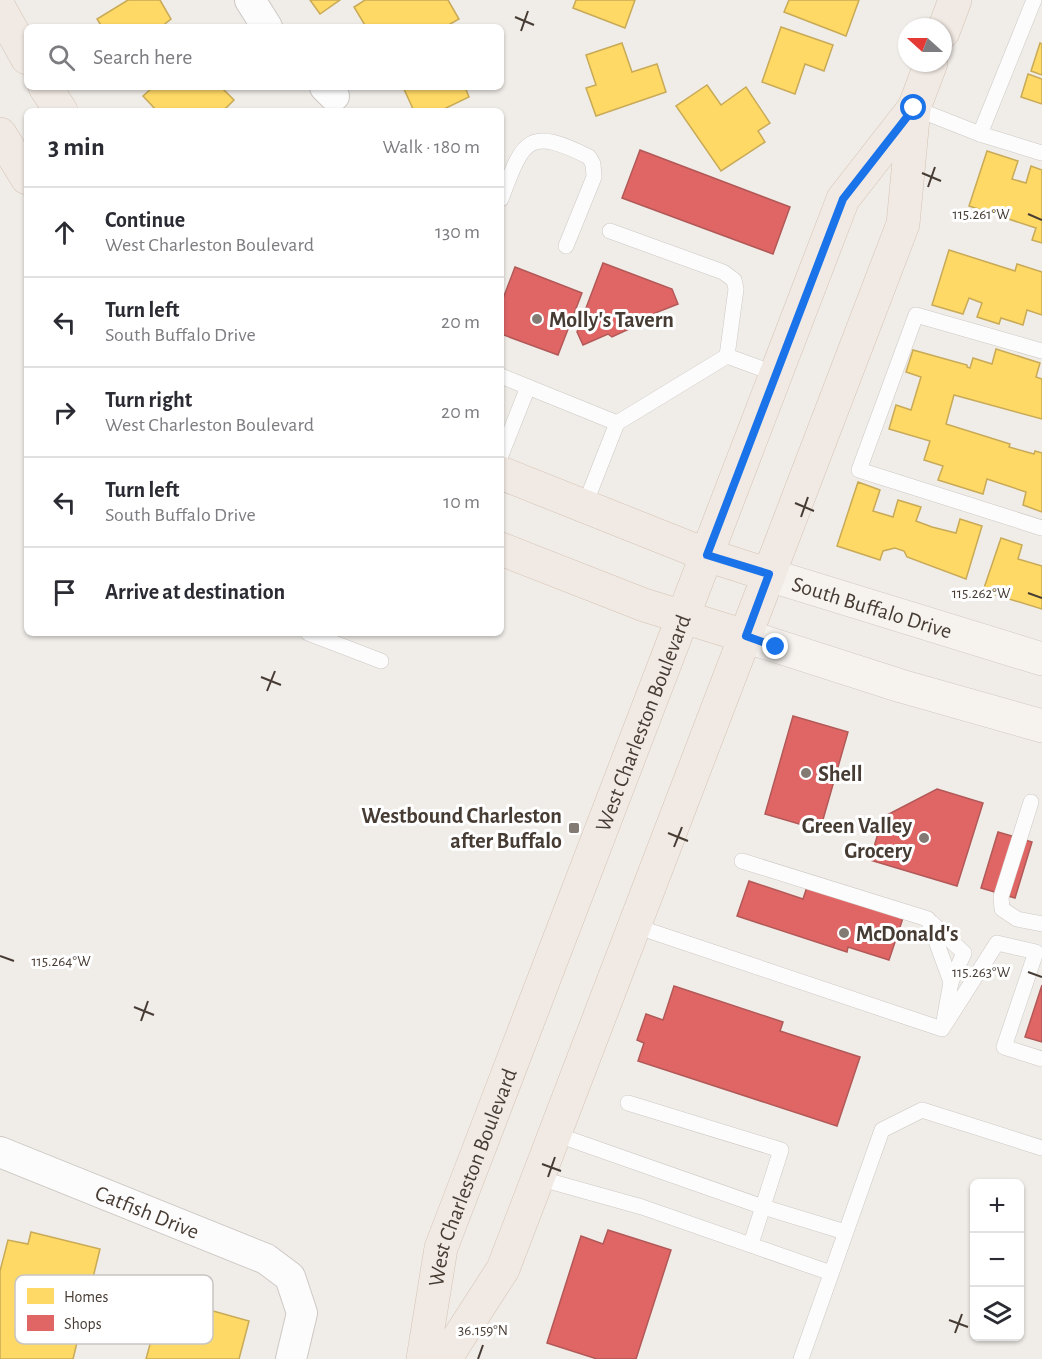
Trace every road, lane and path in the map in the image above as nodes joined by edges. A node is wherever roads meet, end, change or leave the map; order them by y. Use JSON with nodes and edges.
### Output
{"nodes":[{"id":1,"x":250,"y":0,"type":"edge"},
{"id":2,"x":955,"y":0,"type":"edge"},
{"id":3,"x":1034,"y":0,"type":"edge"},
{"id":4,"x":0,"y":9,"type":"edge"},
{"id":5,"x":948,"y":18,"type":"edge"},
{"id":6,"x":265,"y":24,"type":"edge"},
{"id":7,"x":24,"y":53,"type":"edge"},
{"id":8,"x":928,"y":72,"type":"edge"},
{"id":9,"x":47,"y":90,"type":"edge"},
{"id":10,"x":59,"y":108,"type":"edge"},
{"id":11,"x":914,"y":108,"type":"junction"},
{"id":12,"x":0,"y":134,"type":"edge"},
{"id":13,"x":980,"y":134,"type":"junction"},
{"id":14,"x":1042,"y":153,"type":"edge"},
{"id":15,"x":24,"y":173,"type":"edge"},
{"id":16,"x":504,"y":191,"type":"edge"},
{"id":17,"x":610,"y":231,"type":"dead end"},
{"id":18,"x":566,"y":246,"type":"dead end"},
{"id":19,"x":1042,"y":351,"type":"edge"},
{"id":20,"x":726,"y":356,"type":"junction"},
{"id":21,"x":776,"y":374,"type":"junction"},
{"id":22,"x":504,"y":377,"type":"edge"},
{"id":23,"x":528,"y":387,"type":"junction"},
{"id":24,"x":617,"y":423,"type":"junction"},
{"id":25,"x":504,"y":447,"type":"edge"},
{"id":26,"x":504,"y":474,"type":"edge"},
{"id":27,"x":584,"y":507,"type":"junction"},
{"id":28,"x":1042,"y":528,"type":"edge"},
{"id":29,"x":504,"y":550,"type":"edge"},
{"id":30,"x":707,"y":555,"type":"junction"},
{"id":31,"x":769,"y":574,"type":"junction"},
{"id":32,"x":683,"y":617,"type":"junction"},
{"id":33,"x":316,"y":636,"type":"edge"},
{"id":34,"x":746,"y":636,"type":"junction"},
{"id":35,"x":1042,"y":659,"type":"edge"},
{"id":36,"x":381,"y":661,"type":"dead end"},
{"id":37,"x":1042,"y":726,"type":"edge"},
{"id":38,"x":1031,"y":802,"type":"dead end"},
{"id":39,"x":742,"y":861,"type":"dead end"},
{"id":40,"x":928,"y":919,"type":"junction"},
{"id":41,"x":1042,"y":924,"type":"edge"},
{"id":42,"x":635,"y":926,"type":"junction"},
{"id":43,"x":1039,"y":945,"type":"edge"},
{"id":44,"x":951,"y":982,"type":"junction"},
{"id":45,"x":942,"y":1029,"type":"junction"},
{"id":46,"x":1042,"y":1059,"type":"edge"},
{"id":47,"x":628,"y":1103,"type":"dead end"},
{"id":48,"x":555,"y":1134,"type":"junction"},
{"id":49,"x":1042,"y":1148,"type":"edge"},
{"id":50,"x":0,"y":1152,"type":"edge"},
{"id":51,"x":538,"y":1178,"type":"junction"},
{"id":52,"x":762,"y":1207,"type":"junction"},
{"id":53,"x":845,"y":1232,"type":"junction"},
{"id":54,"x":751,"y":1244,"type":"junction"},
{"id":55,"x":831,"y":1273,"type":"junction"},
{"id":56,"x":291,"y":1359,"type":"edge"},
{"id":57,"x":423,"y":1359,"type":"edge"},
{"id":58,"x":445,"y":1359,"type":"edge"},
{"id":59,"x":801,"y":1359,"type":"edge"}],
"edges":[{"from":1,"to":6,"type":"street"},
{"from":2,"to":5,"type":"main road"},
{"from":3,"to":13,"type":"lane"},
{"from":4,"to":7,"type":"main road"},
{"from":8,"to":11,"type":"main road","name":"West Charleston Boulevard"},
{"from":9,"to":10,"type":"main road"},
{"from":11,"to":13,"type":"lane"},
{"from":11,"to":21,"type":"main road","name":"West Charleston Boulevard"},
{"from":11,"to":31,"type":"main road","name":"West Charleston Boulevard"},
{"from":12,"to":15,"type":"main road"},
{"from":13,"to":14,"type":"lane"},
{"from":16,"to":18,"type":"lane"},
{"from":17,"to":20,"type":"lane"},
{"from":19,"to":28,"type":"lane"},
{"from":20,"to":21,"type":"lane"},
{"from":20,"to":24,"type":"lane"},
{"from":21,"to":30,"type":"main road","name":"West Charleston Boulevard"},
{"from":22,"to":23,"type":"lane"},
{"from":23,"to":24,"type":"lane"},
{"from":23,"to":25,"type":"lane"},
{"from":24,"to":27,"type":"lane"},
{"from":26,"to":27,"type":"main road","name":"South Buffalo Drive"},
{"from":27,"to":30,"type":"main road","name":"South Buffalo Drive"},
{"from":29,"to":32,"type":"main road"},
{"from":30,"to":31,"type":"main road","name":"South Buffalo Drive"},
{"from":30,"to":32,"type":"main road","name":"West Charleston Boulevard"},
{"from":31,"to":34,"type":"main road","name":"West Charleston Boulevard"},
{"from":31,"to":35,"type":"main road","name":"South Buffalo Drive"},
{"from":32,"to":34,"type":"main road"},
{"from":32,"to":57,"type":"main road","name":"West Charleston Boulevard"},
{"from":33,"to":36,"type":"lane"},
{"from":34,"to":37,"type":"main road"},
{"from":34,"to":42,"type":"main road","name":"West Charleston Boulevard"},
{"from":38,"to":41,"type":"lane"},
{"from":39,"to":40,"type":"lane"},
{"from":40,"to":44,"type":"lane"},
{"from":40,"to":44,"type":"lane"},
{"from":42,"to":45,"type":"lane"},
{"from":42,"to":48,"type":"main road","name":"West Charleston Boulevard"},
{"from":43,"to":45,"type":"lane"},
{"from":43,"to":46,"type":"lane"},
{"from":44,"to":45,"type":"lane"},
{"from":47,"to":52,"type":"lane"},
{"from":48,"to":51,"type":"main road","name":"West Charleston Boulevard"},
{"from":48,"to":52,"type":"lane"},
{"from":49,"to":53,"type":"lane"},
{"from":50,"to":56,"type":"street","name":"Catfish Drive"},
{"from":51,"to":54,"type":"lane"},
{"from":51,"to":58,"type":"main road","name":"West Charleston Boulevard"},
{"from":52,"to":53,"type":"lane"},
{"from":52,"to":54,"type":"lane"},
{"from":53,"to":55,"type":"lane"},
{"from":54,"to":55,"type":"lane"},
{"from":55,"to":59,"type":"lane"}]}
